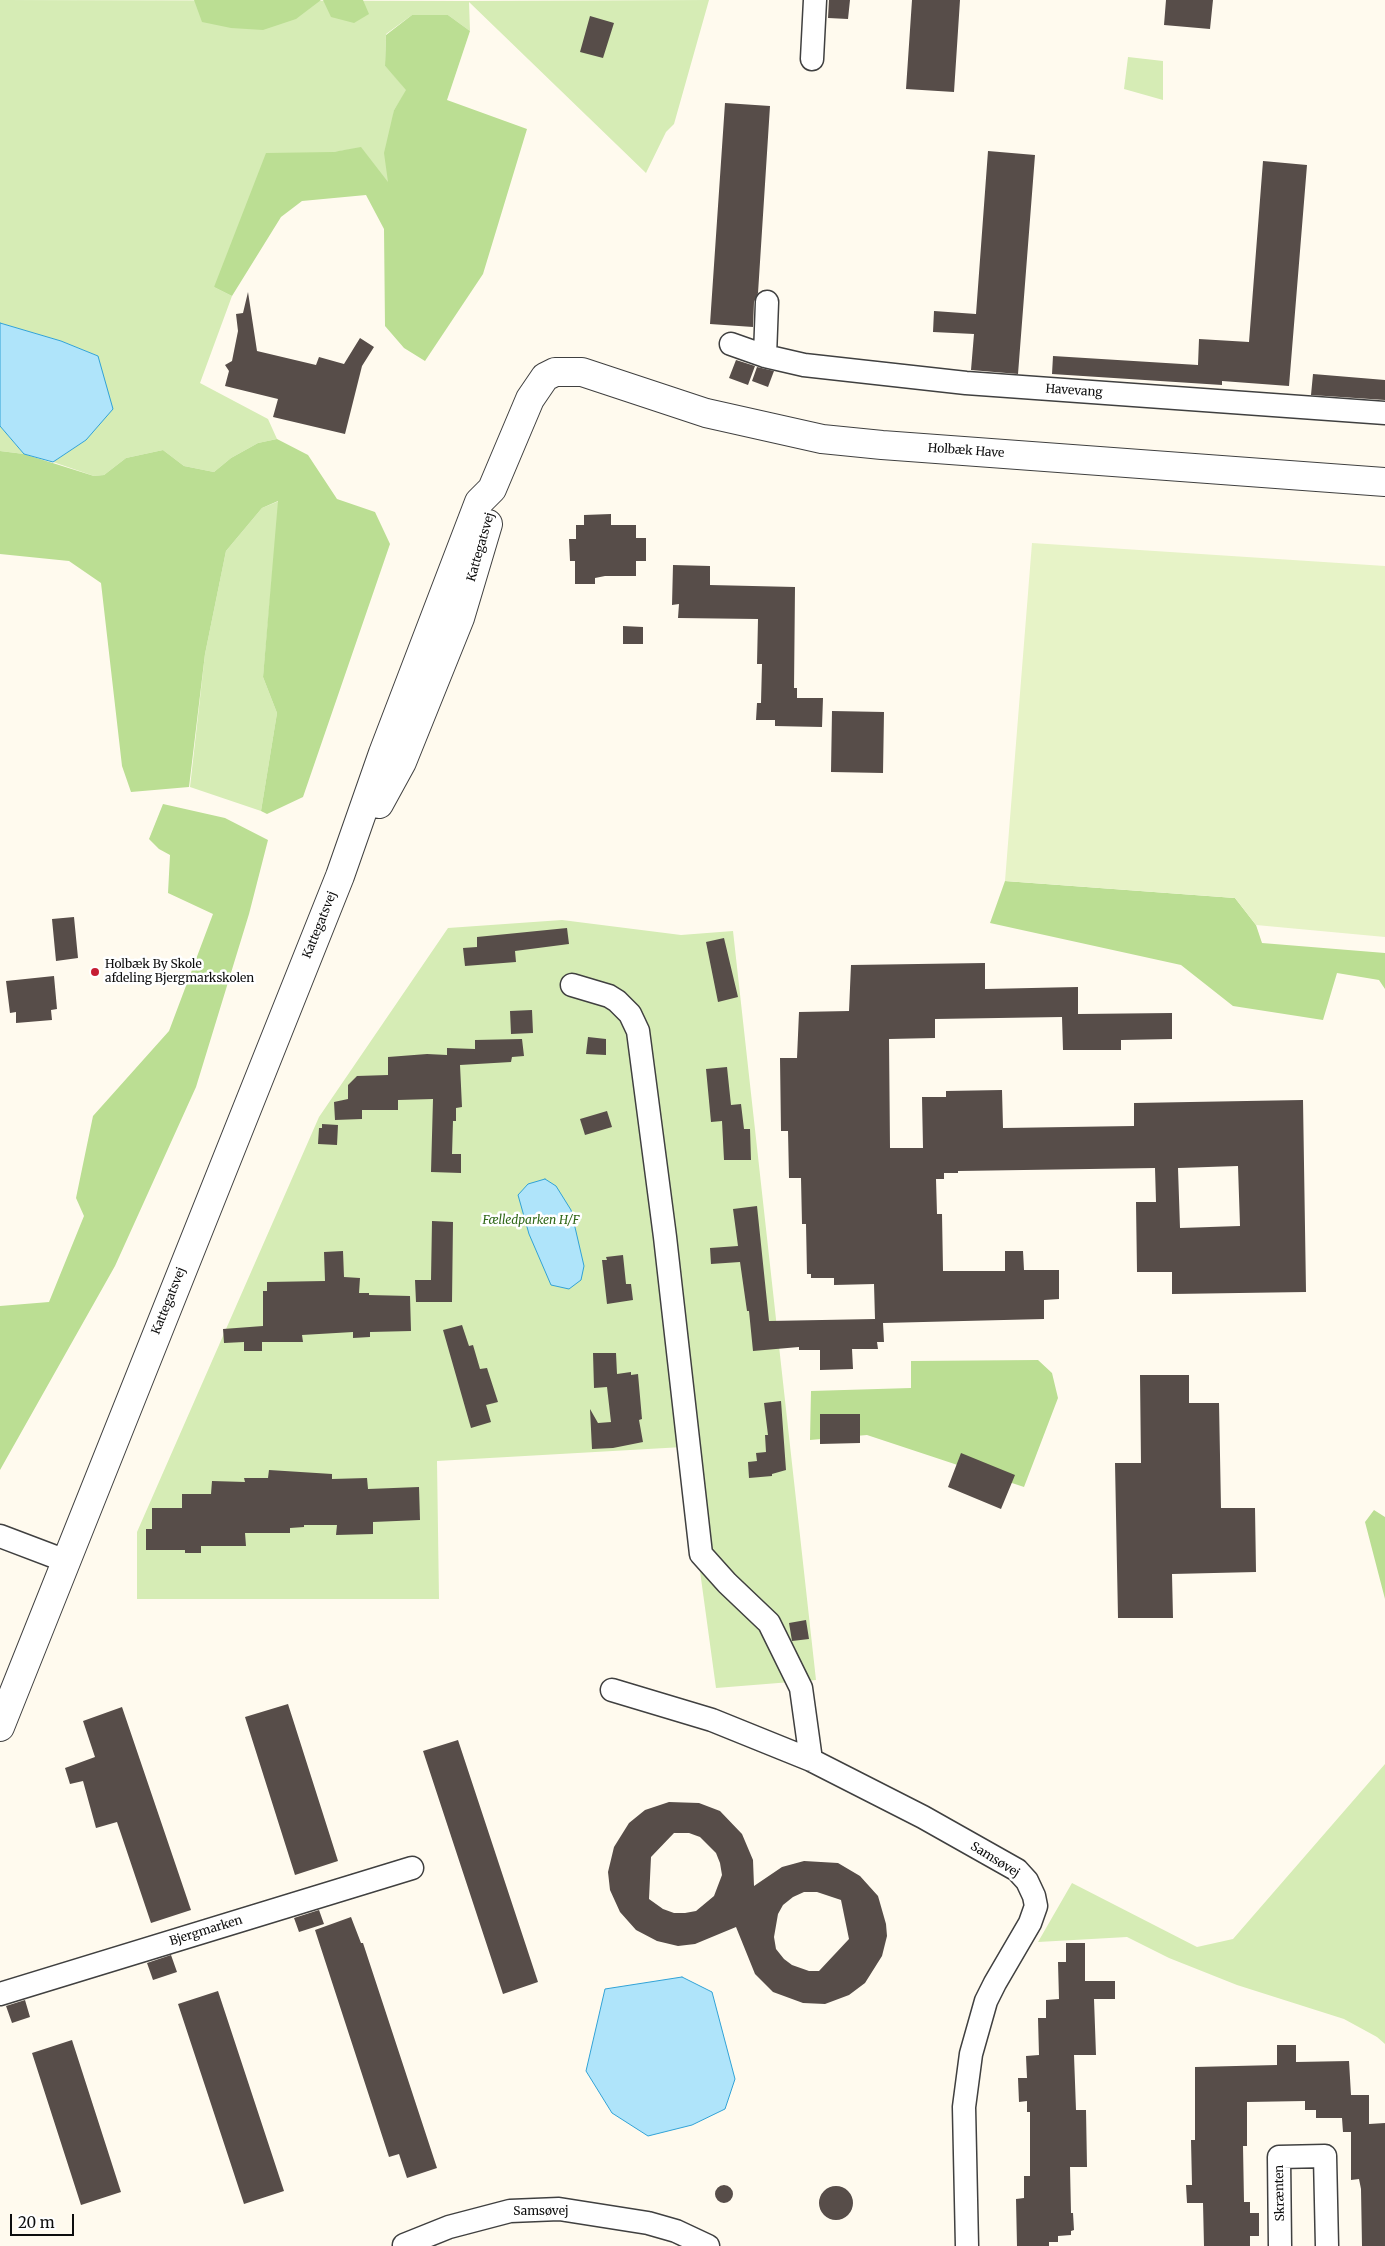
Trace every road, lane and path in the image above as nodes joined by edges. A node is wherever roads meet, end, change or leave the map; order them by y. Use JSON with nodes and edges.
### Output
{"nodes":[{"id":1,"x":815,"y":0,"type":"edge"},
{"id":2,"x":812,"y":60,"type":"dead end"},
{"id":3,"x":767,"y":302,"type":"dead end"},
{"id":4,"x":731,"y":344,"type":"dead end"},
{"id":5,"x":765,"y":356,"type":"junction"},
{"id":6,"x":555,"y":372,"type":"joint"},
{"id":7,"x":1385,"y":413,"type":"edge"},
{"id":8,"x":1385,"y":482,"type":"edge"},
{"id":9,"x":492,"y":489,"type":"junction"},
{"id":10,"x":340,"y":876,"type":"junction"},
{"id":11,"x":572,"y":985,"type":"dead end"},
{"id":12,"x":0,"y":1536,"type":"edge"},
{"id":13,"x":66,"y":1562,"type":"junction"},
{"id":14,"x":612,"y":1690,"type":"dead end"},
{"id":15,"x":0,"y":1727,"type":"edge"},
{"id":16,"x":812,"y":1760,"type":"junction"},
{"id":17,"x":412,"y":1868,"type":"dead end"},
{"id":18,"x":0,"y":1994,"type":"edge"},
{"id":19,"x":404,"y":2245,"type":"dead end"},
{"id":20,"x":708,"y":2246,"type":"edge"},
{"id":21,"x":966,"y":2246,"type":"edge"},
{"id":22,"x":1280,"y":2246,"type":"edge"},
{"id":23,"x":1327,"y":2246,"type":"edge"}],
"edges":[{"from":1,"to":2,"type":"street"},
{"from":3,"to":5,"type":"street"},
{"from":4,"to":5,"type":"street","name":"Havevang"},
{"from":5,"to":7,"type":"street","name":"Havevang"},
{"from":6,"to":8,"type":"street","name":"Holbæk Have"},
{"from":6,"to":9,"type":"street","name":"Kattegatsvej"},
{"from":9,"to":10,"type":"street","name":"Kattegatsvej"},
{"from":9,"to":10,"type":"street","name":"Kattegatsvej"},
{"from":10,"to":13,"type":"street","name":"Kattegatsvej"},
{"from":11,"to":16,"type":"street"},
{"from":12,"to":13,"type":"street"},
{"from":13,"to":15,"type":"street","name":"Kattegatsvej"},
{"from":14,"to":16,"type":"street","name":"Samsøvej"},
{"from":16,"to":21,"type":"street","name":"Samsøvej"},
{"from":17,"to":18,"type":"street","name":"Bjergmarken"},
{"from":19,"to":20,"type":"street","name":"Samsøvej"},
{"from":22,"to":23,"type":"street","name":"Skrænten"}]}
